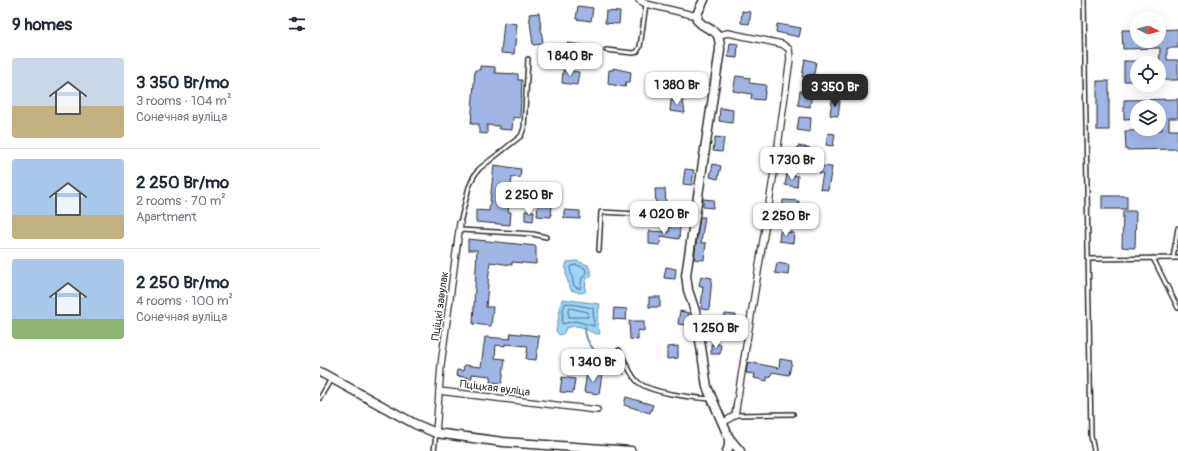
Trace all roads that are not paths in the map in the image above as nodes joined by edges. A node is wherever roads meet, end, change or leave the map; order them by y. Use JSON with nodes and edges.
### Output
{"nodes":[{"id":1,"x":639,"y":0,"type":"edge"},
{"id":2,"x":704,"y":0,"type":"edge"},
{"id":3,"x":1084,"y":0,"type":"edge"},
{"id":4,"x":646,"y":4,"type":"junction"},
{"id":5,"x":697,"y":16,"type":"junction"},
{"id":6,"x":719,"y":35,"type":"junction"},
{"id":7,"x":606,"y":50,"type":"dead end"},
{"id":8,"x":528,"y":59,"type":"dead end"},
{"id":9,"x":694,"y":216,"type":"junction"},
{"id":10,"x":460,"y":223,"type":"joint"},
{"id":11,"x":1178,"y":228,"type":"edge"},
{"id":12,"x":460,"y":230,"type":"junction"},
{"id":13,"x":546,"y":237,"type":"dead end"},
{"id":14,"x":599,"y":250,"type":"dead end"},
{"id":15,"x":1153,"y":258,"type":"junction"},
{"id":16,"x":1173,"y":258,"type":"junction"},
{"id":17,"x":1178,"y":258,"type":"edge"},
{"id":18,"x":1088,"y":259,"type":"junction"},
{"id":19,"x":1178,"y":308,"type":"edge"},
{"id":20,"x":619,"y":350,"type":"dead end"},
{"id":21,"x":320,"y":372,"type":"edge"},
{"id":22,"x":332,"y":378,"type":"junction"},
{"id":23,"x":439,"y":391,"type":"junction"},
{"id":24,"x":320,"y":398,"type":"edge"},
{"id":25,"x":711,"y":399,"type":"junction"},
{"id":26,"x":597,"y":410,"type":"dead end"},
{"id":27,"x":793,"y":414,"type":"dead end"},
{"id":28,"x":735,"y":415,"type":"junction"},
{"id":29,"x":723,"y":423,"type":"junction"},
{"id":30,"x":436,"y":432,"type":"junction"},
{"id":31,"x":730,"y":438,"type":"junction"},
{"id":32,"x":434,"y":451,"type":"edge"},
{"id":33,"x":631,"y":451,"type":"edge"},
{"id":34,"x":727,"y":451,"type":"edge"},
{"id":35,"x":740,"y":451,"type":"edge"},
{"id":36,"x":1094,"y":451,"type":"edge"}],
"edges":[{"from":1,"to":4,"type":"street"},
{"from":2,"to":5,"type":"street"},
{"from":3,"to":18,"type":"lane"},
{"from":4,"to":5,"type":"street"},
{"from":4,"to":7,"type":"lane"},
{"from":5,"to":6,"type":"street"},
{"from":6,"to":9,"type":"street"},
{"from":6,"to":28,"type":"street"},
{"from":8,"to":10,"type":"lane"},
{"from":9,"to":14,"type":"lane"},
{"from":9,"to":25,"type":"street"},
{"from":10,"to":12,"type":"street","name":"Пціцкі завулак"},
{"from":11,"to":16,"type":"lane"},
{"from":12,"to":13,"type":"lane"},
{"from":12,"to":23,"type":"street","name":"Пціцкі завулак"},
{"from":15,"to":16,"type":"lane"},
{"from":15,"to":18,"type":"lane"},
{"from":15,"to":19,"type":"lane"},
{"from":16,"to":17,"type":"lane"},
{"from":18,"to":36,"type":"lane"},
{"from":20,"to":25,"type":"lane"},
{"from":21,"to":22,"type":"street"},
{"from":22,"to":24,"type":"lane"},
{"from":22,"to":30,"type":"street"},
{"from":23,"to":26,"type":"street","name":"Пціцкая вуліца"},
{"from":23,"to":30,"type":"street","name":"Пціцкі завулак"},
{"from":25,"to":29,"type":"street"},
{"from":27,"to":28,"type":"lane"},
{"from":28,"to":29,"type":"street"},
{"from":29,"to":31,"type":"street"},
{"from":30,"to":32,"type":"lane"},
{"from":30,"to":33,"type":"street"},
{"from":31,"to":34,"type":"street"},
{"from":31,"to":35,"type":"street"}]}
